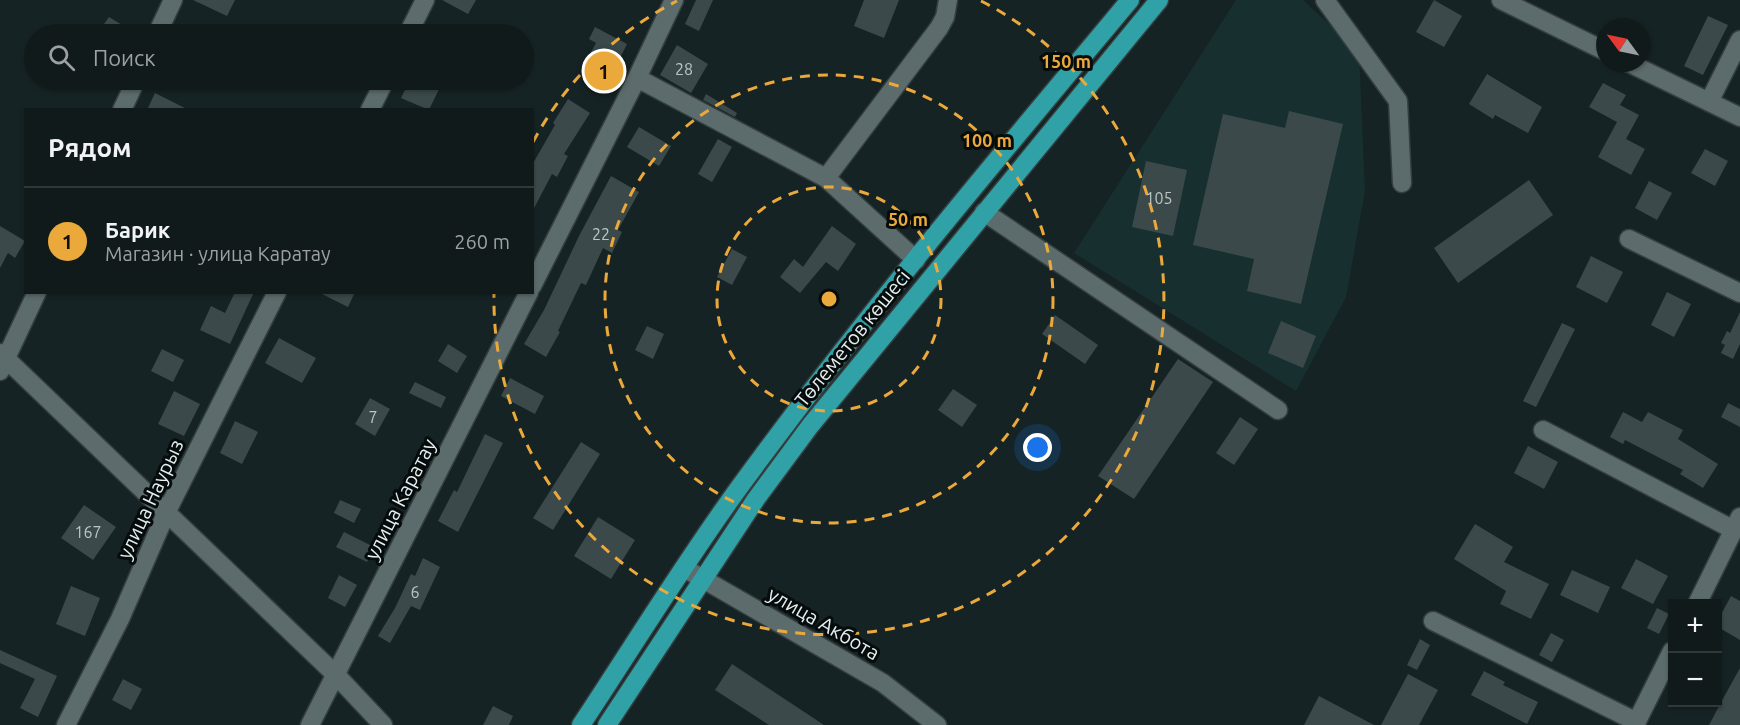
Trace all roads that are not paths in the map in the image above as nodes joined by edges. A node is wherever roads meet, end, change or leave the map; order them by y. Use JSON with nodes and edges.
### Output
{"nodes":[{"id":1,"x":174,"y":0,"type":"edge"},
{"id":2,"x":425,"y":0,"type":"edge"},
{"id":3,"x":674,"y":0,"type":"edge"},
{"id":4,"x":948,"y":0,"type":"edge"},
{"id":5,"x":1130,"y":0,"type":"edge"},
{"id":6,"x":1159,"y":0,"type":"edge"},
{"id":7,"x":1325,"y":0,"type":"edge"},
{"id":8,"x":1511,"y":2,"type":"edge"},
{"id":9,"x":162,"y":24,"type":"edge"},
{"id":10,"x":413,"y":24,"type":"edge"},
{"id":11,"x":1740,"y":40,"type":"edge"},
{"id":12,"x":1596,"y":46,"type":"edge"},
{"id":13,"x":1647,"y":72,"type":"edge"},
{"id":14,"x":638,"y":78,"type":"junction"},
{"id":15,"x":131,"y":90,"type":"edge"},
{"id":16,"x":380,"y":90,"type":"edge"},
{"id":17,"x":1709,"y":102,"type":"junction"},
{"id":18,"x":123,"y":108,"type":"edge"},
{"id":19,"x":371,"y":108,"type":"edge"},
{"id":20,"x":1740,"y":117,"type":"edge"},
{"id":21,"x":826,"y":178,"type":"junction"},
{"id":22,"x":1402,"y":183,"type":"dead end"},
{"id":23,"x":984,"y":212,"type":"junction"},
{"id":24,"x":1629,"y":239,"type":"dead end"},
{"id":25,"x":916,"y":260,"type":"junction"},
{"id":26,"x":534,"y":282,"type":"edge"},
{"id":27,"x":1740,"y":293,"type":"edge"},
{"id":28,"x":36,"y":294,"type":"edge"},
{"id":29,"x":277,"y":294,"type":"edge"},
{"id":30,"x":528,"y":294,"type":"edge"},
{"id":31,"x":2,"y":361,"type":"edge"},
{"id":32,"x":1278,"y":410,"type":"dead end"},
{"id":33,"x":1543,"y":430,"type":"dead end"},
{"id":34,"x":167,"y":512,"type":"junction"},
{"id":35,"x":1737,"y":524,"type":"edge"},
{"id":36,"x":684,"y":568,"type":"junction"},
{"id":37,"x":703,"y":579,"type":"junction"},
{"id":38,"x":1699,"y":599,"type":"edge"},
{"id":39,"x":1433,"y":621,"type":"dead end"},
{"id":40,"x":1671,"y":653,"type":"edge"},
{"id":41,"x":336,"y":675,"type":"junction"},
{"id":42,"x":1636,"y":724,"type":"edge"},
{"id":43,"x":66,"y":725,"type":"edge"},
{"id":44,"x":310,"y":725,"type":"edge"},
{"id":45,"x":383,"y":725,"type":"edge"},
{"id":46,"x":581,"y":725,"type":"edge"},
{"id":47,"x":607,"y":725,"type":"edge"},
{"id":48,"x":937,"y":725,"type":"edge"}],
"edges":[{"from":1,"to":9,"type":"street"},
{"from":2,"to":10,"type":"street"},
{"from":3,"to":14,"type":"street"},
{"from":4,"to":21,"type":"street"},
{"from":5,"to":25,"type":"main road","name":"Төлеметов көшесі"},
{"from":6,"to":23,"type":"main road","name":"Төлеметов көшесі"},
{"from":7,"to":22,"type":"street"},
{"from":8,"to":12,"type":"street"},
{"from":11,"to":17,"type":"street"},
{"from":13,"to":17,"type":"street"},
{"from":14,"to":21,"type":"street"},
{"from":14,"to":26,"type":"street"},
{"from":15,"to":18,"type":"street"},
{"from":16,"to":19,"type":"street"},
{"from":17,"to":20,"type":"street"},
{"from":21,"to":25,"type":"street"},
{"from":23,"to":32,"type":"street"},
{"from":23,"to":37,"type":"main road","name":"Төлеметов көшесі"},
{"from":24,"to":27,"type":"street"},
{"from":25,"to":36,"type":"main road","name":"Төлеметов көшесі"},
{"from":28,"to":31,"type":"street"},
{"from":29,"to":34,"type":"street","name":"улица Наурыз"},
{"from":30,"to":41,"type":"street","name":"улица Каратау"},
{"from":31,"to":34,"type":"street"},
{"from":33,"to":35,"type":"street"},
{"from":34,"to":41,"type":"street"},
{"from":34,"to":43,"type":"street","name":"улица Наурыз"},
{"from":35,"to":38,"type":"street"},
{"from":36,"to":37,"type":"street","name":"улица Акбота"},
{"from":36,"to":46,"type":"main road","name":"Төлеметов көшесі"},
{"from":37,"to":47,"type":"main road","name":"Төлеметов көшесі"},
{"from":37,"to":48,"type":"street","name":"улица Акбота"},
{"from":39,"to":42,"type":"street"},
{"from":40,"to":42,"type":"street"},
{"from":41,"to":44,"type":"street","name":"улица Каратау"},
{"from":41,"to":45,"type":"street"}]}
